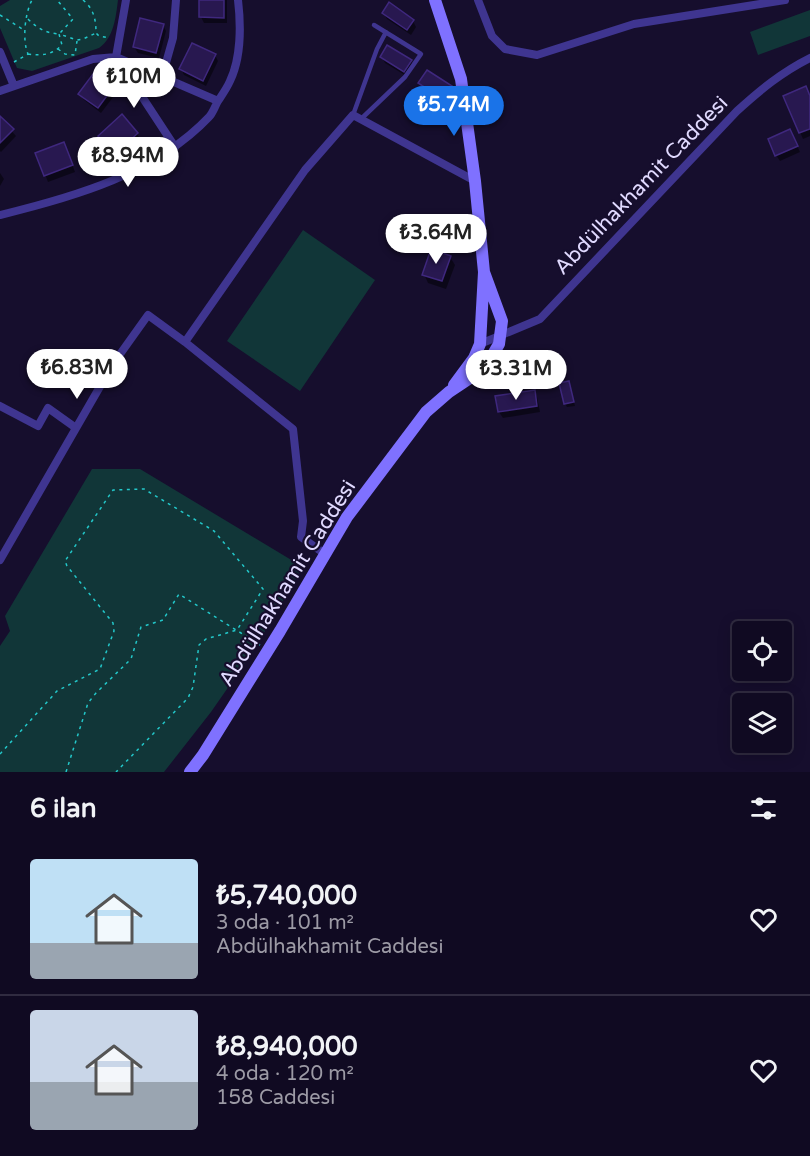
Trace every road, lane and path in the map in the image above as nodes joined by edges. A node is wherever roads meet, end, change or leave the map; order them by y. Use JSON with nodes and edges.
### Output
{"nodes":[{"id":1,"x":32,"y":0,"type":"edge"},
{"id":2,"x":57,"y":0,"type":"edge"},
{"id":3,"x":83,"y":0,"type":"edge"},
{"id":4,"x":126,"y":0,"type":"edge"},
{"id":5,"x":176,"y":0,"type":"edge"},
{"id":6,"x":238,"y":0,"type":"edge"},
{"id":7,"x":435,"y":0,"type":"edge"},
{"id":8,"x":478,"y":0,"type":"edge"},
{"id":9,"x":785,"y":0,"type":"edge"},
{"id":10,"x":0,"y":15,"type":"edge"},
{"id":11,"x":28,"y":19,"type":"junction"},
{"id":12,"x":374,"y":25,"type":"dead end"},
{"id":13,"x":24,"y":30,"type":"junction"},
{"id":14,"x":386,"y":32,"type":"junction"},
{"id":15,"x":96,"y":33,"type":"junction"},
{"id":16,"x":59,"y":34,"type":"junction"},
{"id":17,"x":77,"y":40,"type":"junction"},
{"id":18,"x":118,"y":40,"type":"junction"},
{"id":19,"x":58,"y":49,"type":"junction"},
{"id":20,"x":0,"y":52,"type":"edge"},
{"id":21,"x":28,"y":54,"type":"junction"},
{"id":22,"x":116,"y":57,"type":"junction"},
{"id":23,"x":810,"y":58,"type":"edge"},
{"id":24,"x":6,"y":66,"type":"junction"},
{"id":25,"x":162,"y":77,"type":"junction"},
{"id":26,"x":14,"y":86,"type":"junction"},
{"id":27,"x":0,"y":91,"type":"edge"},
{"id":28,"x":218,"y":101,"type":"junction"},
{"id":29,"x":357,"y":117,"type":"junction"},
{"id":30,"x":175,"y":147,"type":"junction"},
{"id":31,"x":475,"y":181,"type":"junction"},
{"id":32,"x":0,"y":215,"type":"edge"},
{"id":33,"x":484,"y":272,"type":"junction"},
{"id":34,"x":500,"y":337,"type":"junction"},
{"id":35,"x":185,"y":342,"type":"junction"},
{"id":36,"x":480,"y":344,"type":"junction"},
{"id":37,"x":474,"y":358,"type":"junction"},
{"id":38,"x":485,"y":368,"type":"junction"},
{"id":39,"x":449,"y":392,"type":"junction"},
{"id":40,"x":0,"y":406,"type":"edge"},
{"id":41,"x":76,"y":428,"type":"junction"},
{"id":42,"x":325,"y":554,"type":"junction"},
{"id":43,"x":0,"y":560,"type":"edge"},
{"id":44,"x":237,"y":630,"type":"junction"},
{"id":45,"x":268,"y":650,"type":"dead end"},
{"id":46,"x":0,"y":754,"type":"edge"},
{"id":47,"x":66,"y":772,"type":"edge"},
{"id":48,"x":116,"y":772,"type":"edge"},
{"id":49,"x":190,"y":772,"type":"edge"}],
"edges":[{"from":1,"to":11,"type":"path"},
{"from":2,"to":16,"type":"path"},
{"from":3,"to":15,"type":"path"},
{"from":4,"to":18,"type":"street"},
{"from":5,"to":25,"type":"street"},
{"from":6,"to":28,"type":"street"},
{"from":7,"to":31,"type":"main road","name":"Abdülhakhamit Caddesi"},
{"from":8,"to":9,"type":"street"},
{"from":10,"to":13,"type":"path"},
{"from":11,"to":13,"type":"path"},
{"from":11,"to":16,"type":"path"},
{"from":12,"to":14,"type":"lane"},
{"from":13,"to":21,"type":"path"},
{"from":14,"to":29,"type":"lane"},
{"from":14,"to":29,"type":"lane"},
{"from":15,"to":17,"type":"path"},
{"from":15,"to":18,"type":"path"},
{"from":16,"to":17,"type":"path"},
{"from":16,"to":19,"type":"path"},
{"from":17,"to":19,"type":"path"},
{"from":18,"to":22,"type":"street"},
{"from":19,"to":21,"type":"path"},
{"from":20,"to":24,"type":"street"},
{"from":21,"to":24,"type":"path"},
{"from":22,"to":25,"type":"street"},
{"from":22,"to":26,"type":"street"},
{"from":22,"to":30,"type":"street"},
{"from":23,"to":34,"type":"street","name":"Abdülhakhamit Caddesi"},
{"from":24,"to":26,"type":"street"},
{"from":25,"to":28,"type":"street"},
{"from":26,"to":27,"type":"street"},
{"from":28,"to":30,"type":"street"},
{"from":29,"to":31,"type":"street"},
{"from":29,"to":35,"type":"street"},
{"from":30,"to":32,"type":"street"},
{"from":31,"to":33,"type":"main road","name":"Abdülhakhamit Caddesi"},
{"from":33,"to":34,"type":"main road","name":"Abdülhakhamit Caddesi"},
{"from":33,"to":36,"type":"main road","name":"Abdülhakhamit Caddesi"},
{"from":34,"to":36,"type":"street","name":"Abdülhakhamit Caddesi"},
{"from":34,"to":38,"type":"main road","name":"Abdülhakhamit Caddesi"},
{"from":35,"to":41,"type":"street"},
{"from":35,"to":42,"type":"street"},
{"from":36,"to":37,"type":"main road","name":"Abdülhakhamit Caddesi"},
{"from":37,"to":38,"type":"street"},
{"from":37,"to":39,"type":"main road","name":"Abdülhakhamit Caddesi"},
{"from":38,"to":39,"type":"main road","name":"Abdülhakhamit Caddesi"},
{"from":39,"to":42,"type":"main road","name":"Abdülhakhamit Caddesi"},
{"from":40,"to":41,"type":"street"},
{"from":41,"to":43,"type":"street"},
{"from":42,"to":49,"type":"main road","name":"Abdülhakhamit Caddesi"},
{"from":44,"to":45,"type":"path"},
{"from":44,"to":46,"type":"path"},
{"from":44,"to":47,"type":"path"},
{"from":44,"to":48,"type":"path"}]}
